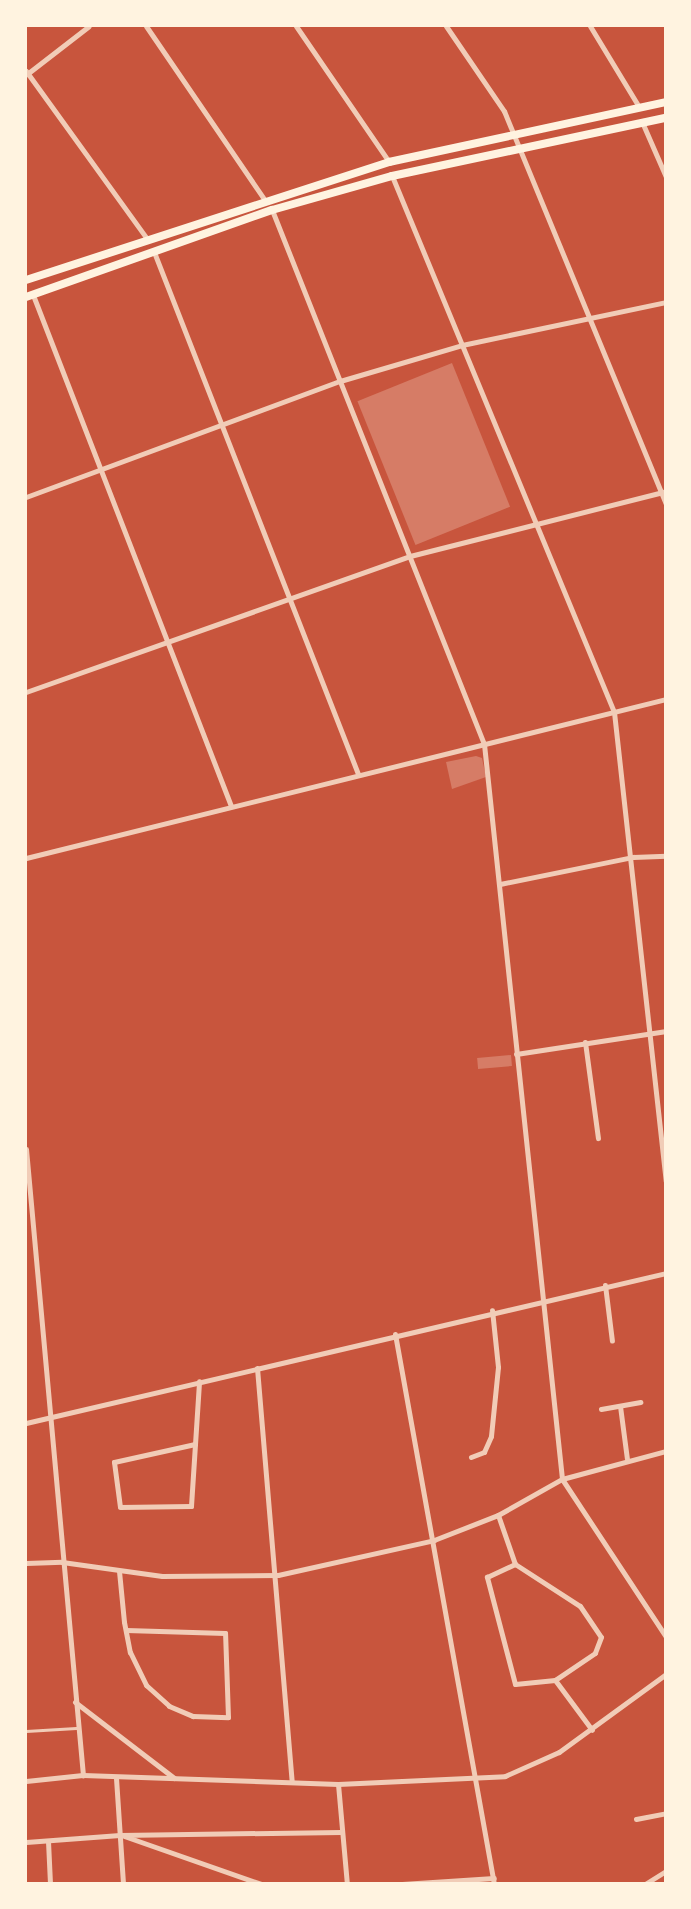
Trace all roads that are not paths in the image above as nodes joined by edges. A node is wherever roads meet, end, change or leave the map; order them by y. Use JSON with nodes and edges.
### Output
{"nodes":[{"id":1,"x":89,"y":26,"type":"edge"},
{"id":2,"x":146,"y":26,"type":"edge"},
{"id":3,"x":296,"y":26,"type":"edge"},
{"id":4,"x":446,"y":26,"type":"edge"},
{"id":5,"x":590,"y":26,"type":"edge"},
{"id":6,"x":26,"y":73,"type":"edge"},
{"id":7,"x":666,"y":102,"type":"edge"},
{"id":8,"x":639,"y":107,"type":"junction"},
{"id":9,"x":666,"y":118,"type":"edge"},
{"id":10,"x":642,"y":122,"type":"junction"},
{"id":11,"x":514,"y":134,"type":"junction"},
{"id":12,"x":519,"y":148,"type":"junction"},
{"id":13,"x":389,"y":162,"type":"junction"},
{"id":14,"x":392,"y":176,"type":"junction"},
{"id":15,"x":666,"y":177,"type":"edge"},
{"id":16,"x":264,"y":199,"type":"junction"},
{"id":17,"x":272,"y":210,"type":"junction"},
{"id":18,"x":147,"y":239,"type":"junction"},
{"id":19,"x":154,"y":252,"type":"junction"},
{"id":20,"x":26,"y":280,"type":"edge"},
{"id":21,"x":29,"y":296,"type":"edge"},
{"id":22,"x":666,"y":302,"type":"edge"},
{"id":23,"x":589,"y":318,"type":"junction"},
{"id":24,"x":462,"y":345,"type":"junction"},
{"id":25,"x":340,"y":381,"type":"junction"},
{"id":26,"x":221,"y":423,"type":"junction"},
{"id":27,"x":101,"y":469,"type":"junction"},
{"id":28,"x":663,"y":492,"type":"edge"},
{"id":29,"x":26,"y":497,"type":"edge"},
{"id":30,"x":666,"y":504,"type":"edge"},
{"id":31,"x":536,"y":521,"type":"junction"},
{"id":32,"x":410,"y":556,"type":"junction"},
{"id":33,"x":289,"y":598,"type":"junction"},
{"id":34,"x":168,"y":640,"type":"junction"},
{"id":35,"x":26,"y":692,"type":"edge"},
{"id":36,"x":666,"y":699,"type":"edge"},
{"id":37,"x":614,"y":712,"type":"junction"},
{"id":38,"x":484,"y":744,"type":"junction"},
{"id":39,"x":358,"y":774,"type":"junction"},
{"id":40,"x":231,"y":806,"type":"junction"},
{"id":41,"x":666,"y":856,"type":"edge"},
{"id":42,"x":633,"y":857,"type":"junction"},
{"id":43,"x":26,"y":858,"type":"edge"},
{"id":44,"x":500,"y":884,"type":"junction"},
{"id":45,"x":651,"y":1031,"type":"junction"},
{"id":46,"x":666,"y":1031,"type":"edge"},
{"id":47,"x":585,"y":1042,"type":"junction"},
{"id":48,"x":516,"y":1054,"type":"junction"},
{"id":49,"x":598,"y":1138,"type":"dead end"},
{"id":50,"x":26,"y":1149,"type":"edge"},
{"id":51,"x":666,"y":1181,"type":"edge"},
{"id":52,"x":32,"y":1216,"type":"junction"},
{"id":53,"x":26,"y":1218,"type":"edge"},
{"id":54,"x":666,"y":1273,"type":"edge"},
{"id":55,"x":605,"y":1285,"type":"junction"},
{"id":56,"x":541,"y":1298,"type":"junction"},
{"id":57,"x":492,"y":1310,"type":"junction"},
{"id":58,"x":394,"y":1335,"type":"junction"},
{"id":59,"x":612,"y":1341,"type":"dead end"},
{"id":60,"x":257,"y":1368,"type":"junction"},
{"id":61,"x":199,"y":1382,"type":"junction"},
{"id":62,"x":640,"y":1402,"type":"dead end"},
{"id":63,"x":620,"y":1406,"type":"junction"},
{"id":64,"x":601,"y":1410,"type":"dead end"},
{"id":65,"x":50,"y":1416,"type":"junction"},
{"id":66,"x":26,"y":1423,"type":"edge"},
{"id":67,"x":195,"y":1444,"type":"junction"},
{"id":68,"x":666,"y":1451,"type":"edge"},
{"id":69,"x":471,"y":1457,"type":"dead end"},
{"id":70,"x":627,"y":1459,"type":"junction"},
{"id":71,"x":562,"y":1479,"type":"junction"},
{"id":72,"x":498,"y":1515,"type":"junction"},
{"id":73,"x":434,"y":1540,"type":"junction"},
{"id":74,"x":62,"y":1562,"type":"junction"},
{"id":75,"x":26,"y":1563,"type":"edge"},
{"id":76,"x":515,"y":1564,"type":"junction"},
{"id":77,"x":119,"y":1571,"type":"junction"},
{"id":78,"x":278,"y":1575,"type":"junction"},
{"id":79,"x":126,"y":1630,"type":"junction"},
{"id":80,"x":666,"y":1637,"type":"edge"},
{"id":81,"x":666,"y":1674,"type":"edge"},
{"id":82,"x":555,"y":1680,"type":"junction"},
{"id":83,"x":75,"y":1702,"type":"junction"},
{"id":84,"x":76,"y":1728,"type":"junction"},
{"id":85,"x":592,"y":1730,"type":"junction"},
{"id":86,"x":26,"y":1731,"type":"edge"},
{"id":87,"x":83,"y":1774,"type":"junction"},
{"id":88,"x":116,"y":1778,"type":"junction"},
{"id":89,"x":176,"y":1779,"type":"junction"},
{"id":90,"x":477,"y":1780,"type":"junction"},
{"id":91,"x":26,"y":1781,"type":"edge"},
{"id":92,"x":292,"y":1781,"type":"junction"},
{"id":93,"x":338,"y":1784,"type":"junction"},
{"id":94,"x":666,"y":1814,"type":"edge"},
{"id":95,"x":636,"y":1819,"type":"dead end"},
{"id":96,"x":341,"y":1832,"type":"junction"},
{"id":97,"x":120,"y":1835,"type":"junction"},
{"id":98,"x":48,"y":1841,"type":"junction"},
{"id":99,"x":26,"y":1842,"type":"edge"},
{"id":100,"x":666,"y":1871,"type":"edge"},
{"id":101,"x":494,"y":1881,"type":"edge"},
{"id":102,"x":50,"y":1884,"type":"edge"},
{"id":103,"x":123,"y":1884,"type":"edge"},
{"id":104,"x":261,"y":1884,"type":"edge"},
{"id":105,"x":347,"y":1884,"type":"edge"},
{"id":106,"x":402,"y":1884,"type":"edge"},
{"id":107,"x":645,"y":1884,"type":"edge"}],
"edges":[{"from":1,"to":6,"type":"street"},
{"from":2,"to":16,"type":"street"},
{"from":3,"to":13,"type":"street"},
{"from":4,"to":11,"type":"street"},
{"from":5,"to":8,"type":"street"},
{"from":6,"to":18,"type":"street"},
{"from":7,"to":8,"type":"main road"},
{"from":8,"to":11,"type":"main road"},
{"from":9,"to":10,"type":"main road"},
{"from":10,"to":12,"type":"main road"},
{"from":10,"to":15,"type":"street"},
{"from":11,"to":12,"type":"street"},
{"from":11,"to":13,"type":"main road"},
{"from":12,"to":14,"type":"main road"},
{"from":12,"to":23,"type":"street"},
{"from":13,"to":16,"type":"main road"},
{"from":14,"to":17,"type":"main road"},
{"from":14,"to":24,"type":"street"},
{"from":16,"to":18,"type":"main road"},
{"from":17,"to":19,"type":"main road"},
{"from":17,"to":25,"type":"street"},
{"from":18,"to":20,"type":"main road"},
{"from":19,"to":21,"type":"main road"},
{"from":19,"to":26,"type":"street"},
{"from":21,"to":27,"type":"street"},
{"from":22,"to":23,"type":"street"},
{"from":23,"to":24,"type":"street"},
{"from":23,"to":28,"type":"street"},
{"from":24,"to":25,"type":"street"},
{"from":24,"to":31,"type":"street"},
{"from":25,"to":26,"type":"street"},
{"from":25,"to":32,"type":"street"},
{"from":26,"to":27,"type":"street"},
{"from":26,"to":33,"type":"street"},
{"from":27,"to":29,"type":"street"},
{"from":27,"to":34,"type":"street"},
{"from":28,"to":30,"type":"street"},
{"from":28,"to":31,"type":"street"},
{"from":31,"to":32,"type":"street"},
{"from":31,"to":37,"type":"street"},
{"from":32,"to":33,"type":"street"},
{"from":32,"to":38,"type":"street"},
{"from":33,"to":34,"type":"street"},
{"from":33,"to":39,"type":"street"},
{"from":34,"to":35,"type":"street"},
{"from":34,"to":40,"type":"street"},
{"from":36,"to":37,"type":"street"},
{"from":37,"to":38,"type":"street"},
{"from":37,"to":42,"type":"street"},
{"from":38,"to":39,"type":"street"},
{"from":38,"to":44,"type":"street"},
{"from":39,"to":40,"type":"street"},
{"from":40,"to":43,"type":"street"},
{"from":41,"to":42,"type":"street"},
{"from":42,"to":44,"type":"street"},
{"from":42,"to":45,"type":"street"},
{"from":44,"to":48,"type":"street"},
{"from":45,"to":46,"type":"street"},
{"from":45,"to":47,"type":"street"},
{"from":45,"to":51,"type":"street"},
{"from":47,"to":48,"type":"street"},
{"from":47,"to":49,"type":"street"},
{"from":48,"to":56,"type":"street"},
{"from":50,"to":52,"type":"street"},
{"from":52,"to":53,"type":"street"},
{"from":52,"to":65,"type":"street"},
{"from":54,"to":55,"type":"street"},
{"from":55,"to":56,"type":"street"},
{"from":55,"to":59,"type":"street"},
{"from":56,"to":57,"type":"street"},
{"from":56,"to":71,"type":"street"},
{"from":57,"to":58,"type":"street"},
{"from":57,"to":69,"type":"street"},
{"from":58,"to":60,"type":"street"},
{"from":58,"to":73,"type":"street"},
{"from":60,"to":61,"type":"street"},
{"from":60,"to":78,"type":"street"},
{"from":61,"to":65,"type":"street"},
{"from":61,"to":67,"type":"street"},
{"from":62,"to":63,"type":"street"},
{"from":63,"to":64,"type":"street"},
{"from":63,"to":70,"type":"street"},
{"from":65,"to":66,"type":"street"},
{"from":65,"to":74,"type":"street"},
{"from":67,"to":67,"type":"street"},
{"from":68,"to":70,"type":"street"},
{"from":70,"to":71,"type":"street"},
{"from":71,"to":72,"type":"street"},
{"from":71,"to":80,"type":"street"},
{"from":72,"to":73,"type":"street"},
{"from":72,"to":76,"type":"street"},
{"from":73,"to":78,"type":"street"},
{"from":73,"to":90,"type":"street"},
{"from":74,"to":75,"type":"street"},
{"from":74,"to":77,"type":"street"},
{"from":74,"to":83,"type":"street"},
{"from":76,"to":82,"type":"street"},
{"from":76,"to":82,"type":"street"},
{"from":77,"to":78,"type":"street"},
{"from":77,"to":79,"type":"street"},
{"from":78,"to":92,"type":"street"},
{"from":79,"to":79,"type":"street"},
{"from":81,"to":85,"type":"street"},
{"from":82,"to":85,"type":"street"},
{"from":83,"to":84,"type":"street"},
{"from":83,"to":89,"type":"street"},
{"from":84,"to":86,"type":"lane"},
{"from":84,"to":87,"type":"street"},
{"from":85,"to":90,"type":"street"},
{"from":87,"to":88,"type":"street"},
{"from":87,"to":91,"type":"street"},
{"from":88,"to":89,"type":"street"},
{"from":88,"to":97,"type":"street"},
{"from":89,"to":92,"type":"street"},
{"from":90,"to":93,"type":"street"},
{"from":90,"to":101,"type":"street"},
{"from":92,"to":93,"type":"street"},
{"from":93,"to":96,"type":"street"},
{"from":94,"to":95,"type":"street"},
{"from":96,"to":97,"type":"street"},
{"from":96,"to":105,"type":"street"},
{"from":97,"to":98,"type":"street"},
{"from":97,"to":103,"type":"street"},
{"from":97,"to":104,"type":"street"},
{"from":98,"to":99,"type":"street"},
{"from":98,"to":102,"type":"street"},
{"from":100,"to":107,"type":"street"},
{"from":101,"to":106,"type":"street"}]}
